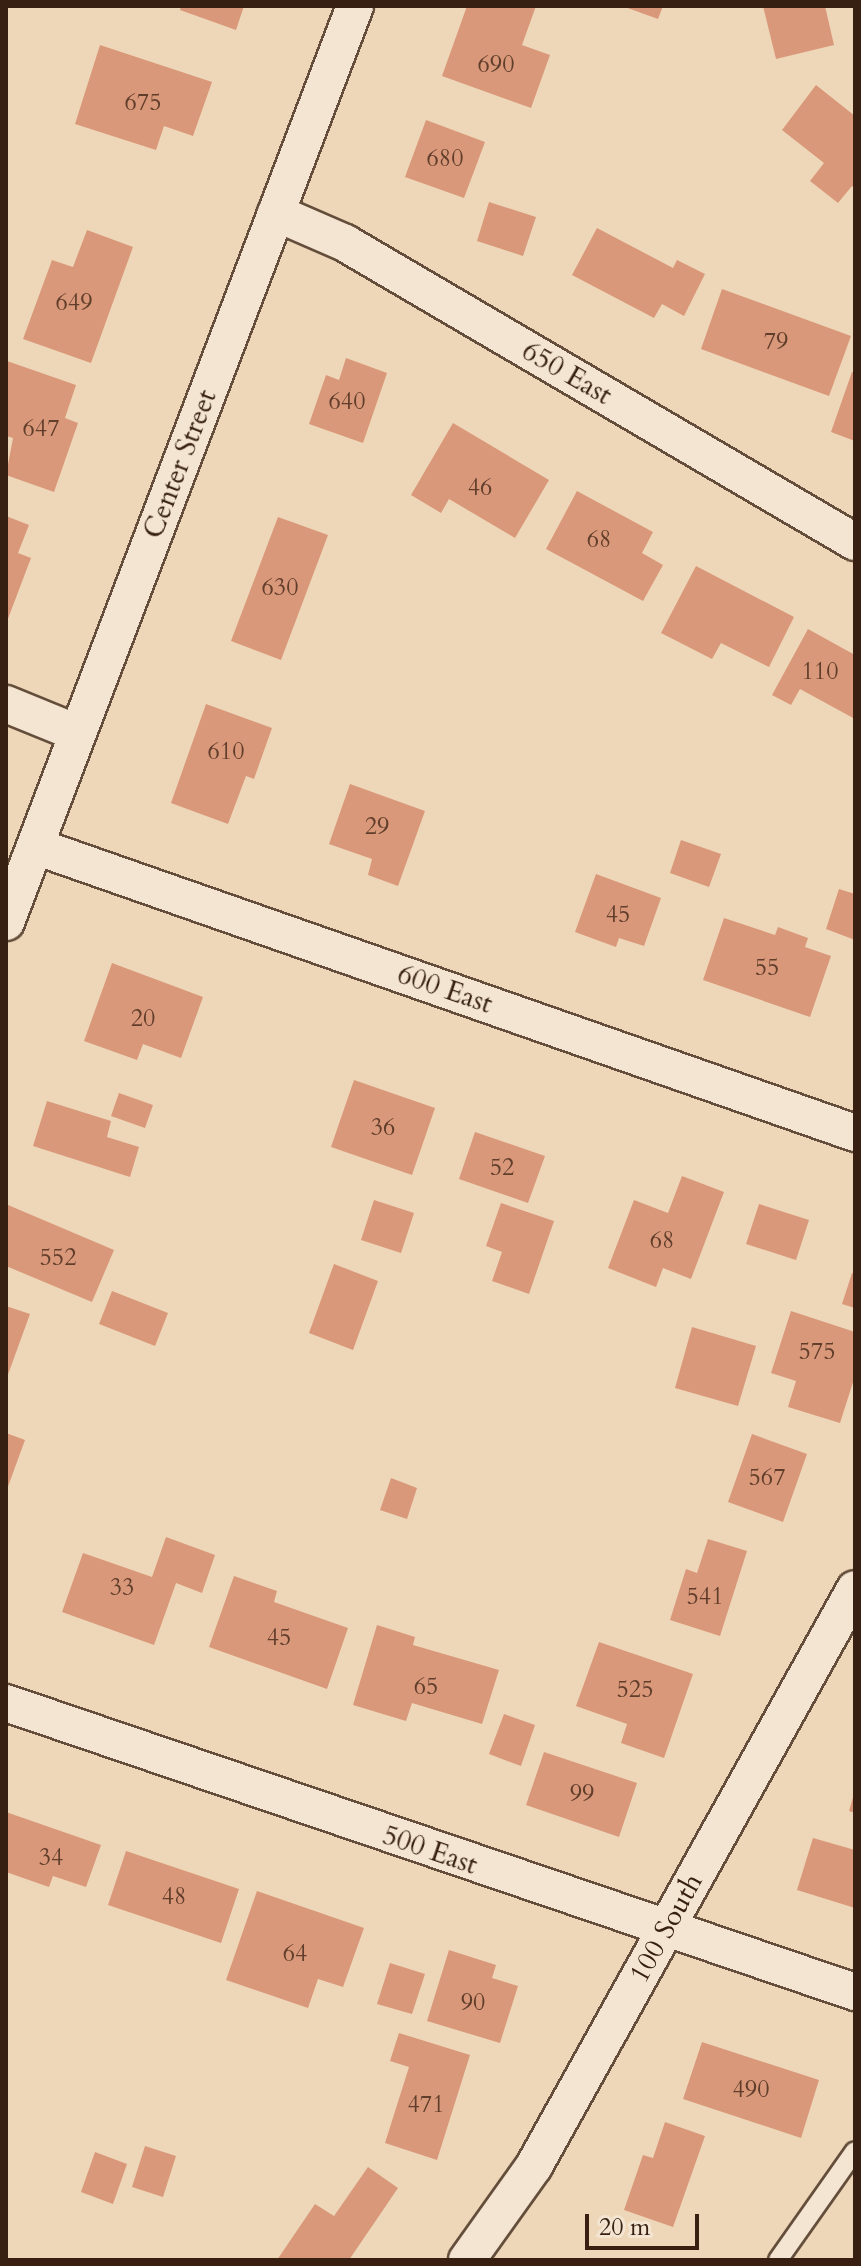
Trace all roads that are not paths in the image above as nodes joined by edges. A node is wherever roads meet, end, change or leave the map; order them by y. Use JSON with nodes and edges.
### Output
{"nodes":[{"id":1,"x":355,"y":6,"type":"edge"},
{"id":2,"x":276,"y":213,"type":"junction"},
{"id":3,"x":855,"y":542,"type":"edge"},
{"id":4,"x":6,"y":704,"type":"edge"},
{"id":5,"x":77,"y":733,"type":"junction"},
{"id":6,"x":22,"y":859,"type":"edge"},
{"id":7,"x":6,"y":922,"type":"edge"},
{"id":8,"x":855,"y":1133,"type":"edge"},
{"id":9,"x":855,"y":1589,"type":"edge"},
{"id":10,"x":6,"y":1703,"type":"edge"},
{"id":11,"x":665,"y":1931,"type":"junction"},
{"id":12,"x":855,"y":1992,"type":"edge"},
{"id":13,"x":855,"y":2151,"type":"edge"},
{"id":14,"x":467,"y":2260,"type":"edge"},
{"id":15,"x":778,"y":2260,"type":"edge"}],
"edges":[{"from":1,"to":2,"type":"street","name":"Center Street"},
{"from":2,"to":3,"type":"street","name":"650 East"},
{"from":2,"to":5,"type":"street","name":"Center Street"},
{"from":4,"to":5,"type":"street"},
{"from":5,"to":6,"type":"street","name":"Center Street"},
{"from":6,"to":7,"type":"street","name":"Center Street"},
{"from":6,"to":8,"type":"street","name":"600 East"},
{"from":9,"to":11,"type":"street","name":"100 South"},
{"from":10,"to":11,"type":"street","name":"500 East"},
{"from":11,"to":12,"type":"street","name":"500 East"},
{"from":11,"to":14,"type":"street","name":"100 South"},
{"from":13,"to":15,"type":"lane"}]}
